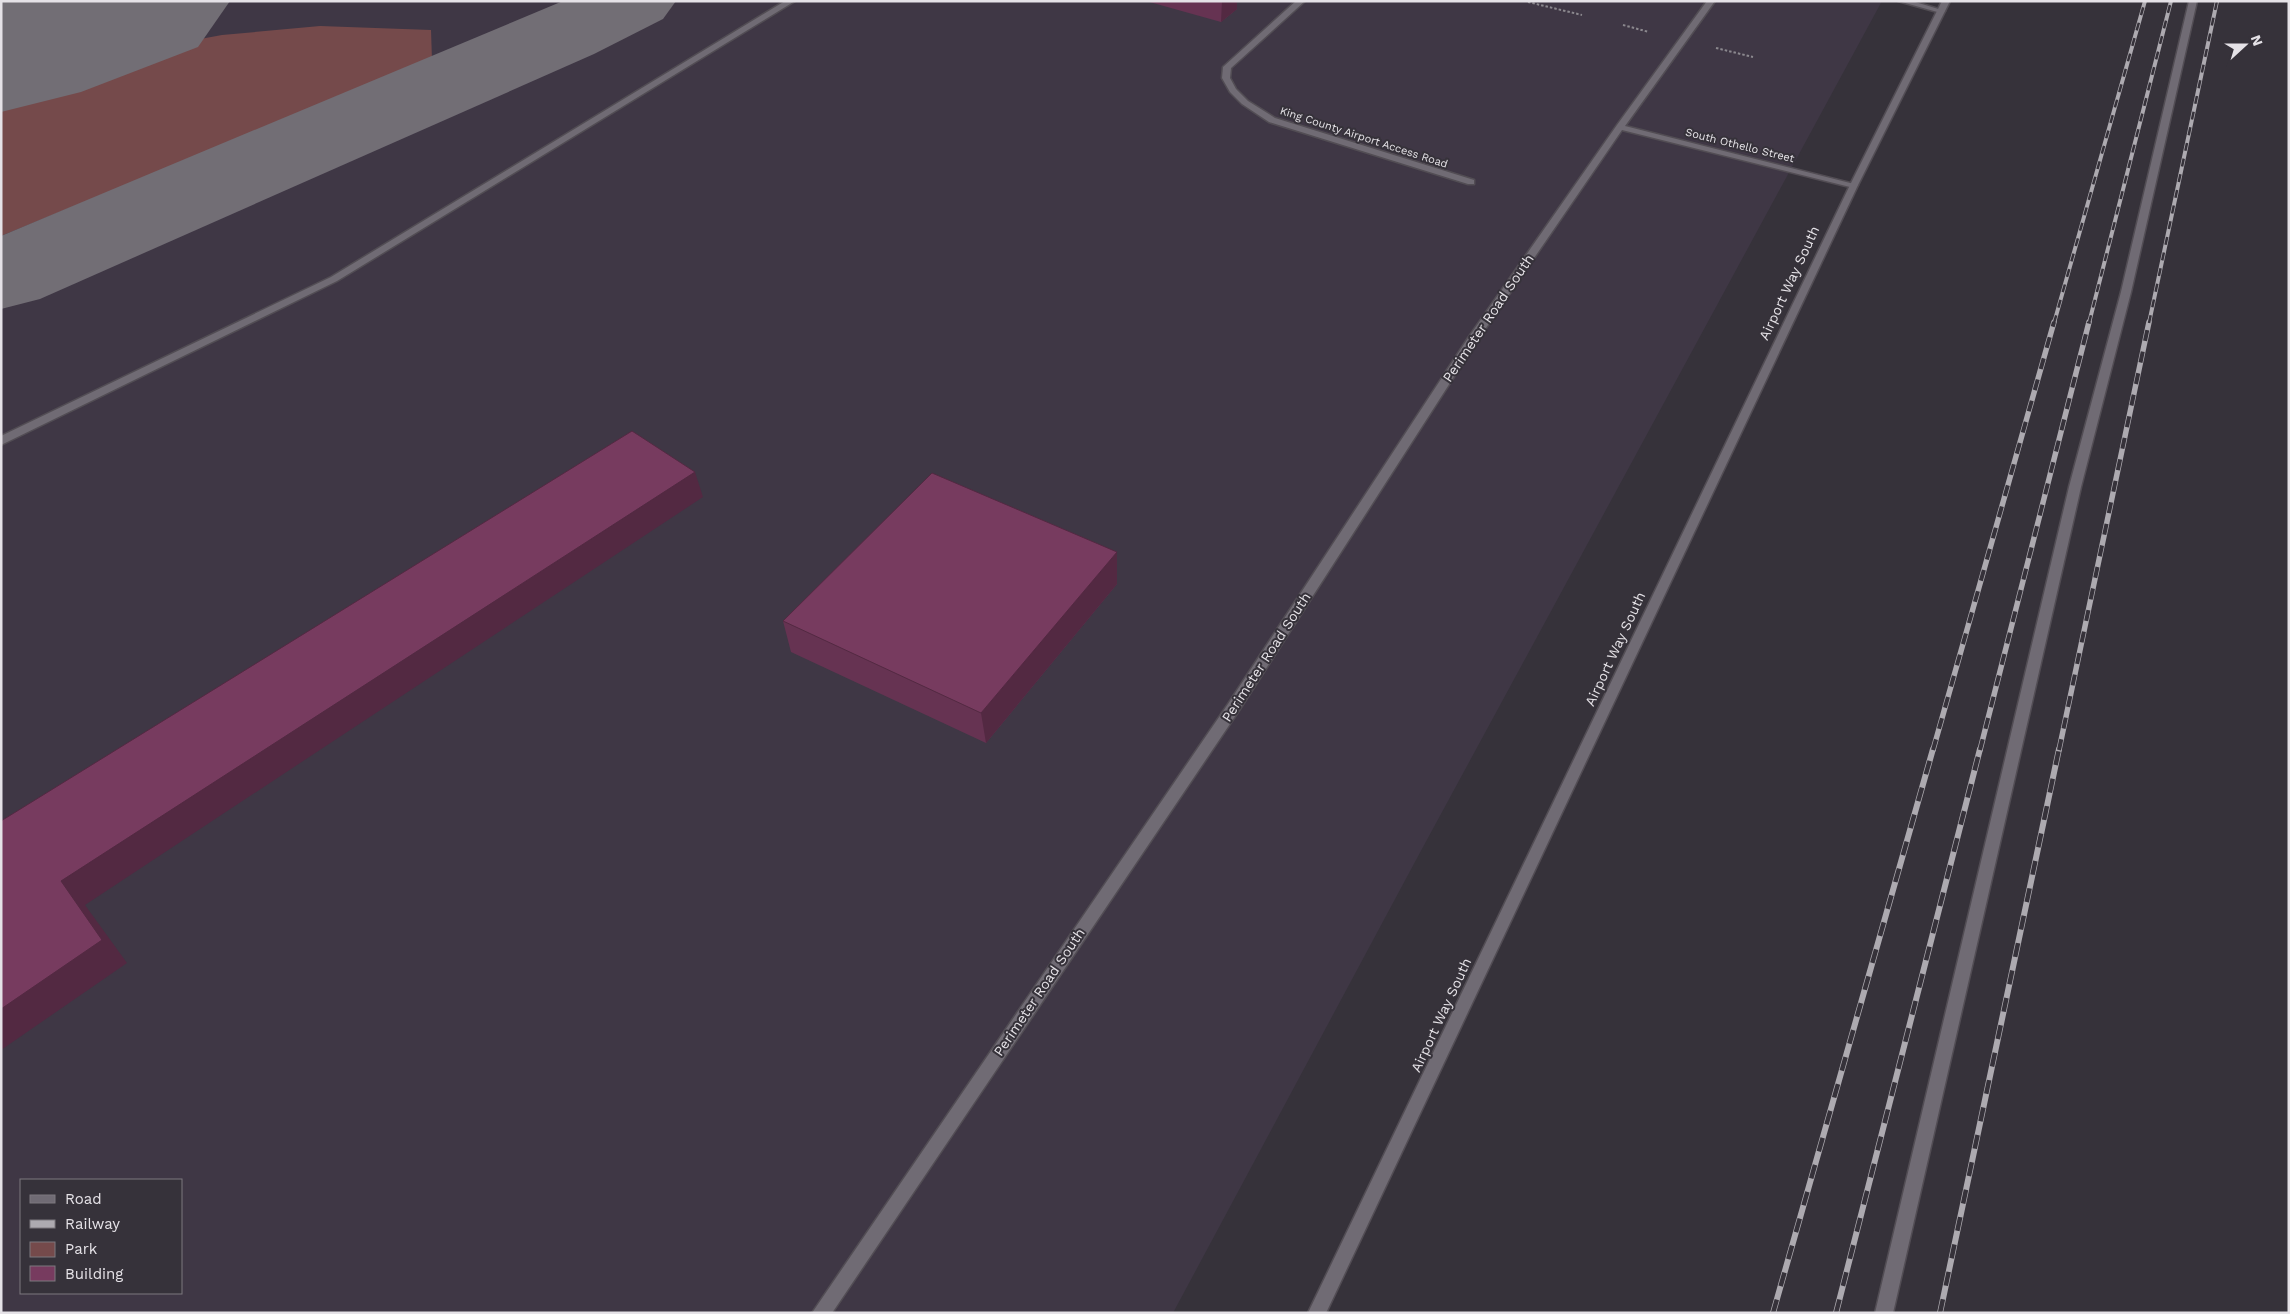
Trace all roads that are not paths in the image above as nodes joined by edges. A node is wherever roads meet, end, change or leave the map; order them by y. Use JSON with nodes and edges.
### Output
{"nodes":[{"id":1,"x":791,"y":1,"type":"edge"},
{"id":2,"x":1301,"y":1,"type":"edge"},
{"id":3,"x":1711,"y":1,"type":"edge"},
{"id":4,"x":1902,"y":1,"type":"edge"},
{"id":5,"x":1946,"y":1,"type":"edge"},
{"id":6,"x":2192,"y":1,"type":"edge"},
{"id":7,"x":1942,"y":10,"type":"junction"},
{"id":8,"x":1620,"y":127,"type":"junction"},
{"id":9,"x":1471,"y":182,"type":"dead end"},
{"id":10,"x":1854,"y":185,"type":"junction"},
{"id":11,"x":1,"y":441,"type":"edge"},
{"id":12,"x":821,"y":1313,"type":"edge"},
{"id":13,"x":1317,"y":1313,"type":"edge"},
{"id":14,"x":1884,"y":1313,"type":"edge"}],
"edges":[{"from":1,"to":11,"type":"main road"},
{"from":2,"to":9,"type":"main road","name":"King County Airport Access Road"},
{"from":3,"to":8,"type":"main road","name":"Perimeter Road South"},
{"from":4,"to":7,"type":"main road"},
{"from":5,"to":7,"type":"main road","name":"Airport Way South"},
{"from":6,"to":14,"type":"main road"},
{"from":7,"to":10,"type":"main road","name":"Airport Way South"},
{"from":8,"to":10,"type":"main road","name":"South Othello Street"},
{"from":8,"to":12,"type":"main road","name":"Perimeter Road South"},
{"from":10,"to":13,"type":"main road","name":"Airport Way South"}]}
